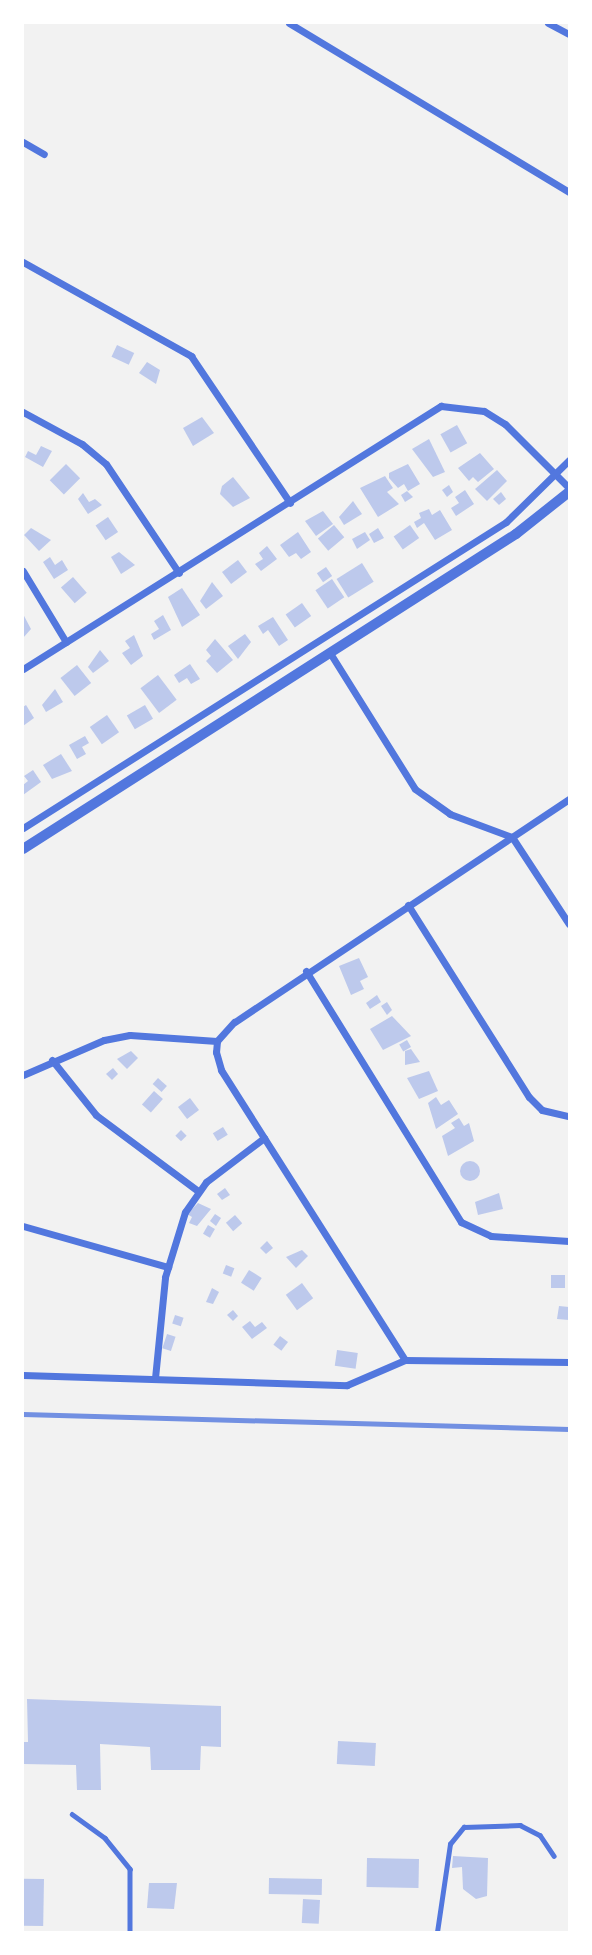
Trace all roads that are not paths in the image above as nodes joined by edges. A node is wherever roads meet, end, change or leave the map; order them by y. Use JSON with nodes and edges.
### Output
{"nodes":[{"id":1,"x":289,"y":23,"type":"edge"},
{"id":2,"x":548,"y":23,"type":"edge"},
{"id":3,"x":569,"y":34,"type":"edge"},
{"id":4,"x":23,"y":142,"type":"edge"},
{"id":5,"x":44,"y":154,"type":"dead end"},
{"id":6,"x":569,"y":192,"type":"edge"},
{"id":7,"x":23,"y":262,"type":"edge"},
{"id":8,"x":23,"y":412,"type":"edge"},
{"id":9,"x":569,"y":460,"type":"edge"},
{"id":10,"x":556,"y":477,"type":"junction"},
{"id":11,"x":569,"y":490,"type":"edge"},
{"id":12,"x":290,"y":503,"type":"junction"},
{"id":13,"x":23,"y":571,"type":"edge"},
{"id":14,"x":179,"y":573,"type":"junction"},
{"id":15,"x":66,"y":642,"type":"junction"},
{"id":16,"x":330,"y":653,"type":"junction"},
{"id":17,"x":23,"y":669,"type":"edge"},
{"id":18,"x":569,"y":799,"type":"edge"},
{"id":19,"x":23,"y":828,"type":"edge"},
{"id":20,"x":512,"y":836,"type":"junction"},
{"id":21,"x":23,"y":849,"type":"edge"},
{"id":22,"x":408,"y":905,"type":"junction"},
{"id":23,"x":569,"y":924,"type":"edge"},
{"id":24,"x":306,"y":971,"type":"junction"},
{"id":25,"x":217,"y":1041,"type":"junction"},
{"id":26,"x":52,"y":1060,"type":"junction"},
{"id":27,"x":23,"y":1075,"type":"edge"},
{"id":28,"x":569,"y":1116,"type":"edge"},
{"id":29,"x":264,"y":1138,"type":"junction"},
{"id":30,"x":198,"y":1191,"type":"junction"},
{"id":31,"x":23,"y":1226,"type":"edge"},
{"id":32,"x":569,"y":1241,"type":"edge"},
{"id":33,"x":168,"y":1267,"type":"junction"},
{"id":34,"x":405,"y":1360,"type":"junction"},
{"id":35,"x":569,"y":1362,"type":"edge"},
{"id":36,"x":23,"y":1375,"type":"edge"},
{"id":37,"x":155,"y":1378,"type":"junction"},
{"id":38,"x":72,"y":1814,"type":"dead end"},
{"id":39,"x":554,"y":1856,"type":"dead end"},
{"id":40,"x":130,"y":1932,"type":"edge"},
{"id":41,"x":437,"y":1932,"type":"edge"}],
"edges":[{"from":1,"to":6,"type":"street"},
{"from":2,"to":3,"type":"street"},
{"from":4,"to":5,"type":"street"},
{"from":7,"to":12,"type":"street"},
{"from":8,"to":14,"type":"street"},
{"from":9,"to":10,"type":"street"},
{"from":10,"to":11,"type":"street"},
{"from":10,"to":12,"type":"street"},
{"from":10,"to":19,"type":"street"},
{"from":11,"to":16,"type":"street"},
{"from":12,"to":14,"type":"street"},
{"from":13,"to":15,"type":"street"},
{"from":14,"to":15,"type":"street"},
{"from":15,"to":17,"type":"street"},
{"from":16,"to":20,"type":"street"},
{"from":16,"to":21,"type":"street"},
{"from":18,"to":20,"type":"street"},
{"from":20,"to":22,"type":"street"},
{"from":20,"to":23,"type":"street"},
{"from":22,"to":24,"type":"street"},
{"from":22,"to":28,"type":"street"},
{"from":24,"to":25,"type":"street"},
{"from":24,"to":32,"type":"street"},
{"from":25,"to":26,"type":"street"},
{"from":25,"to":29,"type":"street"},
{"from":26,"to":27,"type":"street"},
{"from":26,"to":30,"type":"street"},
{"from":29,"to":30,"type":"street"},
{"from":29,"to":34,"type":"street"},
{"from":30,"to":33,"type":"street"},
{"from":31,"to":33,"type":"street"},
{"from":33,"to":37,"type":"street"},
{"from":34,"to":35,"type":"street"},
{"from":34,"to":37,"type":"street"},
{"from":36,"to":37,"type":"street"},
{"from":38,"to":40,"type":"lane"},
{"from":39,"to":41,"type":"lane"}]}
